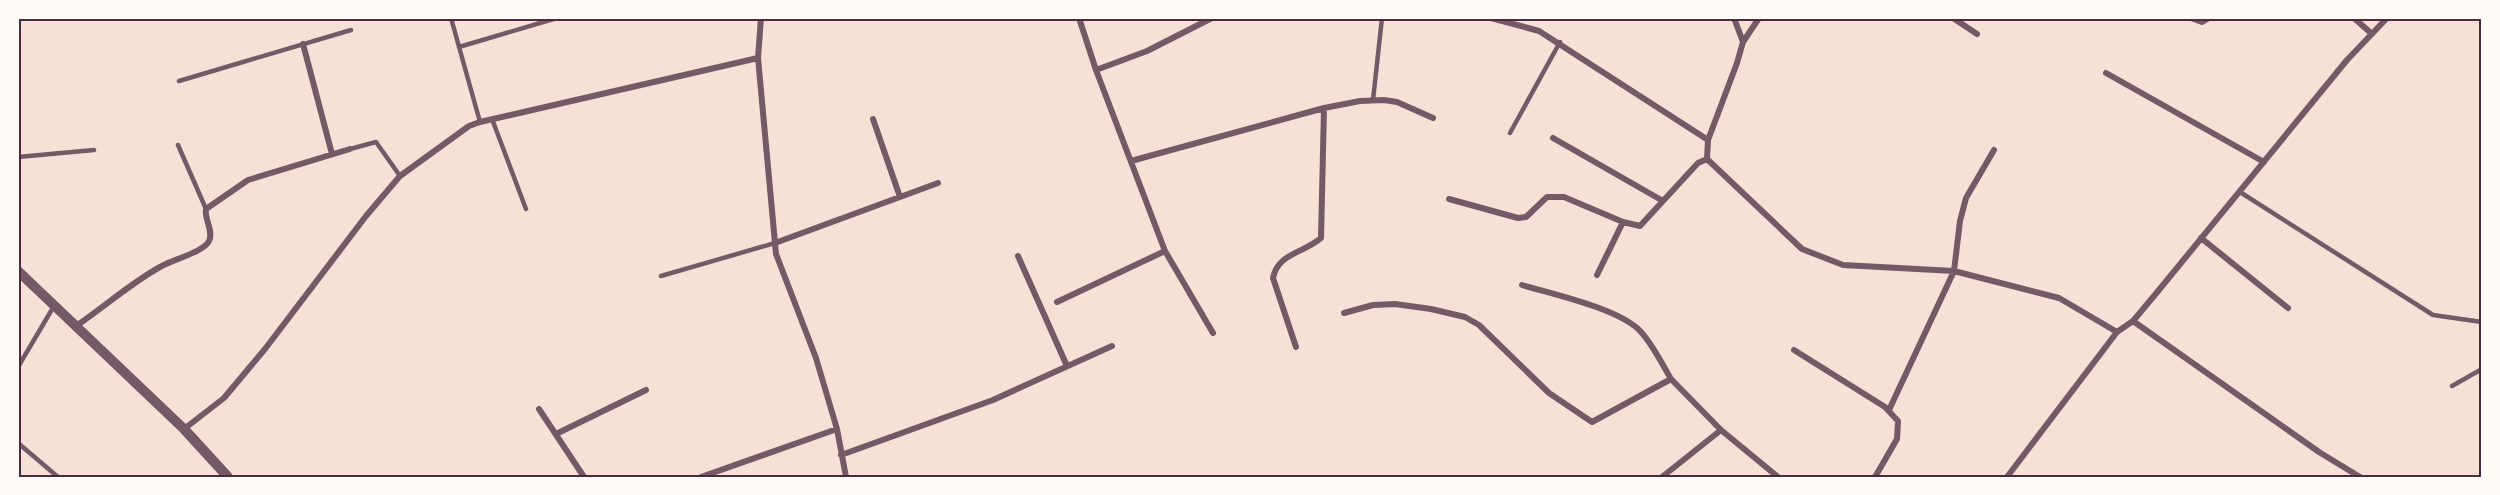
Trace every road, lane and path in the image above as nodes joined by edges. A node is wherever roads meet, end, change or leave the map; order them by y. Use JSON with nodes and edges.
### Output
{"nodes":[{"id":1,"x":451,"y":18,"type":"edge"},
{"id":2,"x":557,"y":18,"type":"edge"},
{"id":3,"x":761,"y":18,"type":"edge"},
{"id":4,"x":1079,"y":18,"type":"edge"},
{"id":5,"x":1212,"y":18,"type":"edge"},
{"id":6,"x":1382,"y":18,"type":"edge"},
{"id":7,"x":1491,"y":18,"type":"edge"},
{"id":8,"x":1734,"y":18,"type":"edge"},
{"id":9,"x":1759,"y":18,"type":"edge"},
{"id":10,"x":1953,"y":18,"type":"edge"},
{"id":11,"x":2191,"y":18,"type":"edge"},
{"id":12,"x":2209,"y":18,"type":"edge"},
{"id":13,"x":2354,"y":18,"type":"edge"},
{"id":14,"x":2387,"y":18,"type":"edge"},
{"id":15,"x":351,"y":30,"type":"dead end"},
{"id":16,"x":1977,"y":34,"type":"dead end"},
{"id":17,"x":2372,"y":34,"type":"junction"},
{"id":18,"x":1560,"y":42,"type":"junction"},
{"id":19,"x":1743,"y":42,"type":"junction"},
{"id":20,"x":303,"y":44,"type":"junction"},
{"id":21,"x":459,"y":47,"type":"junction"},
{"id":22,"x":758,"y":58,"type":"junction"},
{"id":23,"x":1096,"y":70,"type":"junction"},
{"id":24,"x":2106,"y":73,"type":"dead end"},
{"id":25,"x":179,"y":81,"type":"dead end"},
{"id":26,"x":1373,"y":100,"type":"junction"},
{"id":27,"x":1324,"y":108,"type":"junction"},
{"id":28,"x":873,"y":118,"type":"dead end"},
{"id":29,"x":1433,"y":118,"type":"dead end"},
{"id":30,"x":492,"y":119,"type":"junction"},
{"id":31,"x":480,"y":122,"type":"junction"},
{"id":32,"x":1510,"y":133,"type":"dead end"},
{"id":33,"x":1553,"y":138,"type":"dead end"},
{"id":34,"x":1708,"y":140,"type":"junction"},
{"id":35,"x":178,"y":145,"type":"dead end"},
{"id":36,"x":350,"y":149,"type":"joint"},
{"id":37,"x":94,"y":150,"type":"dead end"},
{"id":38,"x":1994,"y":150,"type":"dead end"},
{"id":39,"x":332,"y":154,"type":"junction"},
{"id":40,"x":18,"y":157,"type":"edge"},
{"id":41,"x":1707,"y":159,"type":"junction"},
{"id":42,"x":1131,"y":161,"type":"junction"},
{"id":43,"x":2264,"y":162,"type":"junction"},
{"id":44,"x":400,"y":176,"type":"junction"},
{"id":45,"x":938,"y":183,"type":"dead end"},
{"id":46,"x":2240,"y":192,"type":"junction"},
{"id":47,"x":900,"y":197,"type":"junction"},
{"id":48,"x":1449,"y":199,"type":"dead end"},
{"id":49,"x":1663,"y":201,"type":"junction"},
{"id":50,"x":206,"y":209,"type":"junction"},
{"id":51,"x":525,"y":209,"type":"dead end"},
{"id":52,"x":1623,"y":222,"type":"junction"},
{"id":53,"x":2201,"y":238,"type":"junction"},
{"id":54,"x":775,"y":243,"type":"junction"},
{"id":55,"x":1165,"y":251,"type":"junction"},
{"id":56,"x":1018,"y":256,"type":"dead end"},
{"id":57,"x":18,"y":271,"type":"edge"},
{"id":58,"x":1954,"y":271,"type":"junction"},
{"id":59,"x":1597,"y":275,"type":"dead end"},
{"id":60,"x":661,"y":276,"type":"dead end"},
{"id":61,"x":1522,"y":285,"type":"dead end"},
{"id":62,"x":1057,"y":302,"type":"dead end"},
{"id":63,"x":54,"y":306,"type":"junction"},
{"id":64,"x":2288,"y":308,"type":"dead end"},
{"id":65,"x":1344,"y":313,"type":"dead end"},
{"id":66,"x":2133,"y":321,"type":"junction"},
{"id":67,"x":2482,"y":322,"type":"edge"},
{"id":68,"x":76,"y":326,"type":"junction"},
{"id":69,"x":2117,"y":332,"type":"junction"},
{"id":70,"x":1213,"y":333,"type":"dead end"},
{"id":71,"x":1112,"y":346,"type":"dead end"},
{"id":72,"x":1296,"y":347,"type":"dead end"},
{"id":73,"x":1794,"y":350,"type":"dead end"},
{"id":74,"x":1067,"y":366,"type":"junction"},
{"id":75,"x":18,"y":367,"type":"edge"},
{"id":76,"x":2482,"y":369,"type":"edge"},
{"id":77,"x":1671,"y":379,"type":"junction"},
{"id":78,"x":2452,"y":386,"type":"dead end"},
{"id":79,"x":646,"y":390,"type":"dead end"},
{"id":80,"x":539,"y":408,"type":"dead end"},
{"id":81,"x":1889,"y":410,"type":"junction"},
{"id":82,"x":184,"y":429,"type":"junction"},
{"id":83,"x":837,"y":429,"type":"junction"},
{"id":84,"x":1721,"y":430,"type":"junction"},
{"id":85,"x":556,"y":434,"type":"junction"},
{"id":86,"x":18,"y":443,"type":"edge"},
{"id":87,"x":841,"y":455,"type":"junction"},
{"id":88,"x":58,"y":477,"type":"edge"},
{"id":89,"x":228,"y":477,"type":"edge"},
{"id":90,"x":584,"y":477,"type":"edge"},
{"id":91,"x":701,"y":477,"type":"edge"},
{"id":92,"x":846,"y":477,"type":"edge"},
{"id":93,"x":1662,"y":477,"type":"edge"},
{"id":94,"x":1778,"y":477,"type":"edge"},
{"id":95,"x":1875,"y":477,"type":"edge"},
{"id":96,"x":2007,"y":477,"type":"edge"},
{"id":97,"x":2360,"y":477,"type":"edge"}],
"edges":[{"from":1,"to":21,"type":"lane"},
{"from":2,"to":21,"type":"lane"},
{"from":3,"to":22,"type":"street"},
{"from":4,"to":23,"type":"street"},
{"from":5,"to":23,"type":"street"},
{"from":6,"to":26,"type":"lane"},
{"from":7,"to":18,"type":"street"},
{"from":8,"to":19,"type":"street"},
{"from":9,"to":19,"type":"street"},
{"from":10,"to":16,"type":"street"},
{"from":11,"to":12,"type":"street"},
{"from":13,"to":17,"type":"street"},
{"from":14,"to":17,"type":"street"},
{"from":15,"to":20,"type":"lane"},
{"from":17,"to":43,"type":"street"},
{"from":18,"to":32,"type":"lane"},
{"from":18,"to":34,"type":"street"},
{"from":19,"to":34,"type":"street"},
{"from":20,"to":25,"type":"lane"},
{"from":20,"to":39,"type":"street"},
{"from":21,"to":31,"type":"lane"},
{"from":22,"to":30,"type":"street"},
{"from":22,"to":54,"type":"street"},
{"from":23,"to":42,"type":"street"},
{"from":24,"to":43,"type":"street"},
{"from":26,"to":27,"type":"street"},
{"from":26,"to":29,"type":"street"},
{"from":27,"to":42,"type":"street"},
{"from":27,"to":72,"type":"street"},
{"from":28,"to":47,"type":"street"},
{"from":30,"to":31,"type":"street"},
{"from":30,"to":51,"type":"lane"},
{"from":31,"to":44,"type":"street"},
{"from":33,"to":49,"type":"street"},
{"from":34,"to":41,"type":"street"},
{"from":35,"to":50,"type":"lane"},
{"from":36,"to":39,"type":"street"},
{"from":36,"to":44,"type":"lane"},
{"from":37,"to":40,"type":"lane"},
{"from":38,"to":58,"type":"street"},
{"from":39,"to":50,"type":"street"},
{"from":41,"to":49,"type":"street"},
{"from":41,"to":58,"type":"street"},
{"from":42,"to":55,"type":"street"},
{"from":43,"to":46,"type":"street"},
{"from":44,"to":82,"type":"street"},
{"from":45,"to":47,"type":"street"},
{"from":46,"to":53,"type":"street"},
{"from":46,"to":67,"type":"lane"},
{"from":47,"to":54,"type":"street"},
{"from":48,"to":52,"type":"street"},
{"from":49,"to":52,"type":"street"},
{"from":50,"to":68,"type":"street"},
{"from":52,"to":59,"type":"street"},
{"from":53,"to":64,"type":"street"},
{"from":53,"to":66,"type":"street"},
{"from":54,"to":60,"type":"lane"},
{"from":54,"to":83,"type":"street"},
{"from":55,"to":62,"type":"street"},
{"from":55,"to":70,"type":"street"},
{"from":56,"to":74,"type":"street"},
{"from":57,"to":63,"type":"street"},
{"from":58,"to":69,"type":"street"},
{"from":58,"to":81,"type":"street"},
{"from":61,"to":77,"type":"street"},
{"from":63,"to":68,"type":"street"},
{"from":63,"to":75,"type":"lane"},
{"from":65,"to":77,"type":"street"},
{"from":66,"to":69,"type":"street"},
{"from":66,"to":97,"type":"street"},
{"from":68,"to":82,"type":"street"},
{"from":69,"to":96,"type":"street"},
{"from":71,"to":74,"type":"street"},
{"from":73,"to":81,"type":"street"},
{"from":74,"to":87,"type":"street"},
{"from":76,"to":78,"type":"lane"},
{"from":77,"to":84,"type":"street"},
{"from":79,"to":85,"type":"street"},
{"from":80,"to":85,"type":"street"},
{"from":81,"to":95,"type":"street"},
{"from":82,"to":89,"type":"street"},
{"from":83,"to":87,"type":"street"},
{"from":83,"to":91,"type":"street"},
{"from":84,"to":93,"type":"street"},
{"from":84,"to":94,"type":"street"},
{"from":85,"to":90,"type":"street"},
{"from":86,"to":88,"type":"lane"},
{"from":87,"to":92,"type":"street"}]}
